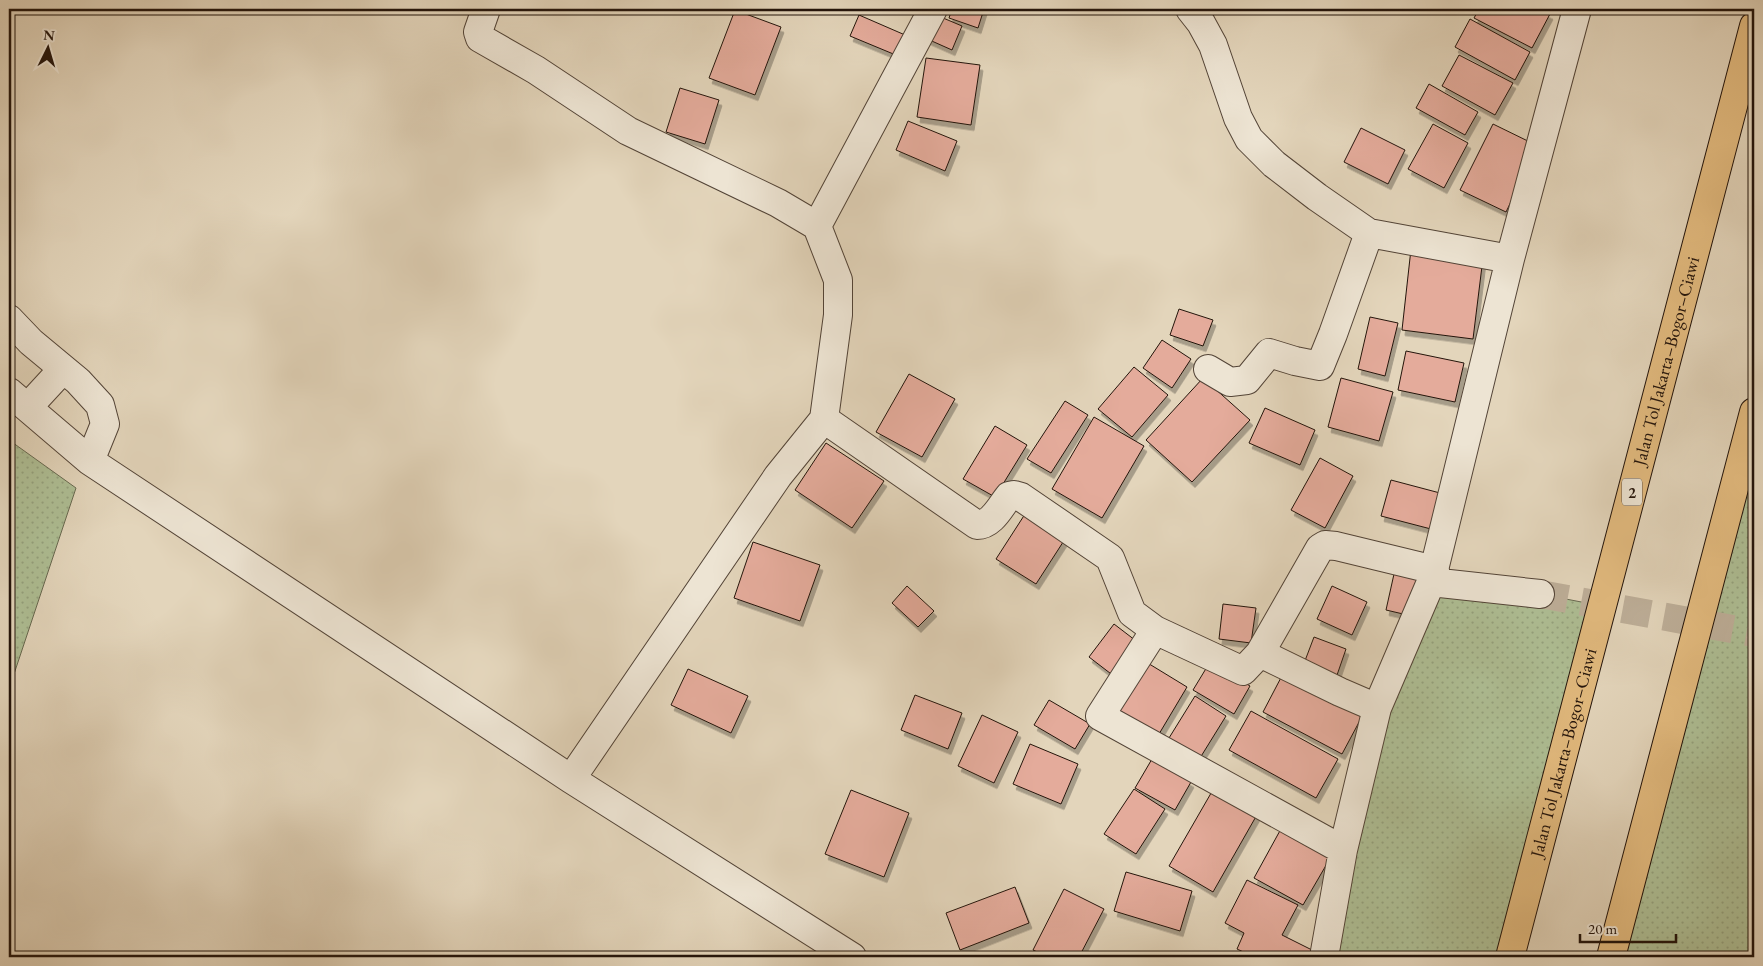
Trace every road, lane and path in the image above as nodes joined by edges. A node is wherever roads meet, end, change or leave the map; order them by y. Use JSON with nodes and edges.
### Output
{"nodes":[{"id":1,"x":486,"y":9,"type":"edge"},
{"id":2,"x":933,"y":9,"type":"edge"},
{"id":3,"x":1190,"y":9,"type":"edge"},
{"id":4,"x":1577,"y":9,"type":"edge"},
{"id":5,"x":1754,"y":26,"type":"edge"},
{"id":6,"x":817,"y":226,"type":"junction"},
{"id":7,"x":1368,"y":233,"type":"junction"},
{"id":8,"x":1510,"y":259,"type":"junction"},
{"id":9,"x":9,"y":318,"type":"edge"},
{"id":10,"x":63,"y":369,"type":"junction"},
{"id":11,"x":1208,"y":369,"type":"dead end"},
{"id":12,"x":18,"y":400,"type":"edge"},
{"id":13,"x":1754,"y":412,"type":"edge"},
{"id":14,"x":824,"y":420,"type":"junction"},
{"id":15,"x":90,"y":461,"type":"junction"},
{"id":16,"x":1433,"y":576,"type":"junction"},
{"id":17,"x":1540,"y":594,"type":"tunnel mouth"},
{"id":18,"x":1156,"y":630,"type":"junction"},
{"id":19,"x":1260,"y":653,"type":"junction"},
{"id":20,"x":1377,"y":708,"type":"junction"},
{"id":21,"x":571,"y":780,"type":"junction"},
{"id":22,"x":1343,"y":850,"type":"junction"},
{"id":23,"x":852,"y":957,"type":"edge"},
{"id":24,"x":1324,"y":957,"type":"edge"},
{"id":25,"x":1510,"y":957,"type":"edge"},
{"id":26,"x":1611,"y":957,"type":"edge"}],
"edges":[{"from":1,"to":6,"type":"street"},
{"from":2,"to":6,"type":"street"},
{"from":3,"to":7,"type":"street"},
{"from":4,"to":8,"type":"street"},
{"from":5,"to":25,"type":"highway","name":"Jalan Tol Jakarta–Bogor–Ciawi","number":"2"},
{"from":6,"to":14,"type":"street"},
{"from":7,"to":8,"type":"street"},
{"from":7,"to":11,"type":"street"},
{"from":8,"to":16,"type":"street"},
{"from":9,"to":10,"type":"street"},
{"from":10,"to":12,"type":"street"},
{"from":10,"to":15,"type":"street"},
{"from":12,"to":15,"type":"street"},
{"from":13,"to":26,"type":"highway"},
{"from":14,"to":18,"type":"street"},
{"from":14,"to":21,"type":"street"},
{"from":15,"to":21,"type":"street"},
{"from":16,"to":17,"type":"street"},
{"from":16,"to":19,"type":"street"},
{"from":16,"to":20,"type":"street"},
{"from":18,"to":19,"type":"street"},
{"from":18,"to":22,"type":"street"},
{"from":19,"to":20,"type":"street"},
{"from":20,"to":22,"type":"street"},
{"from":21,"to":23,"type":"street"},
{"from":22,"to":24,"type":"street"}]}
